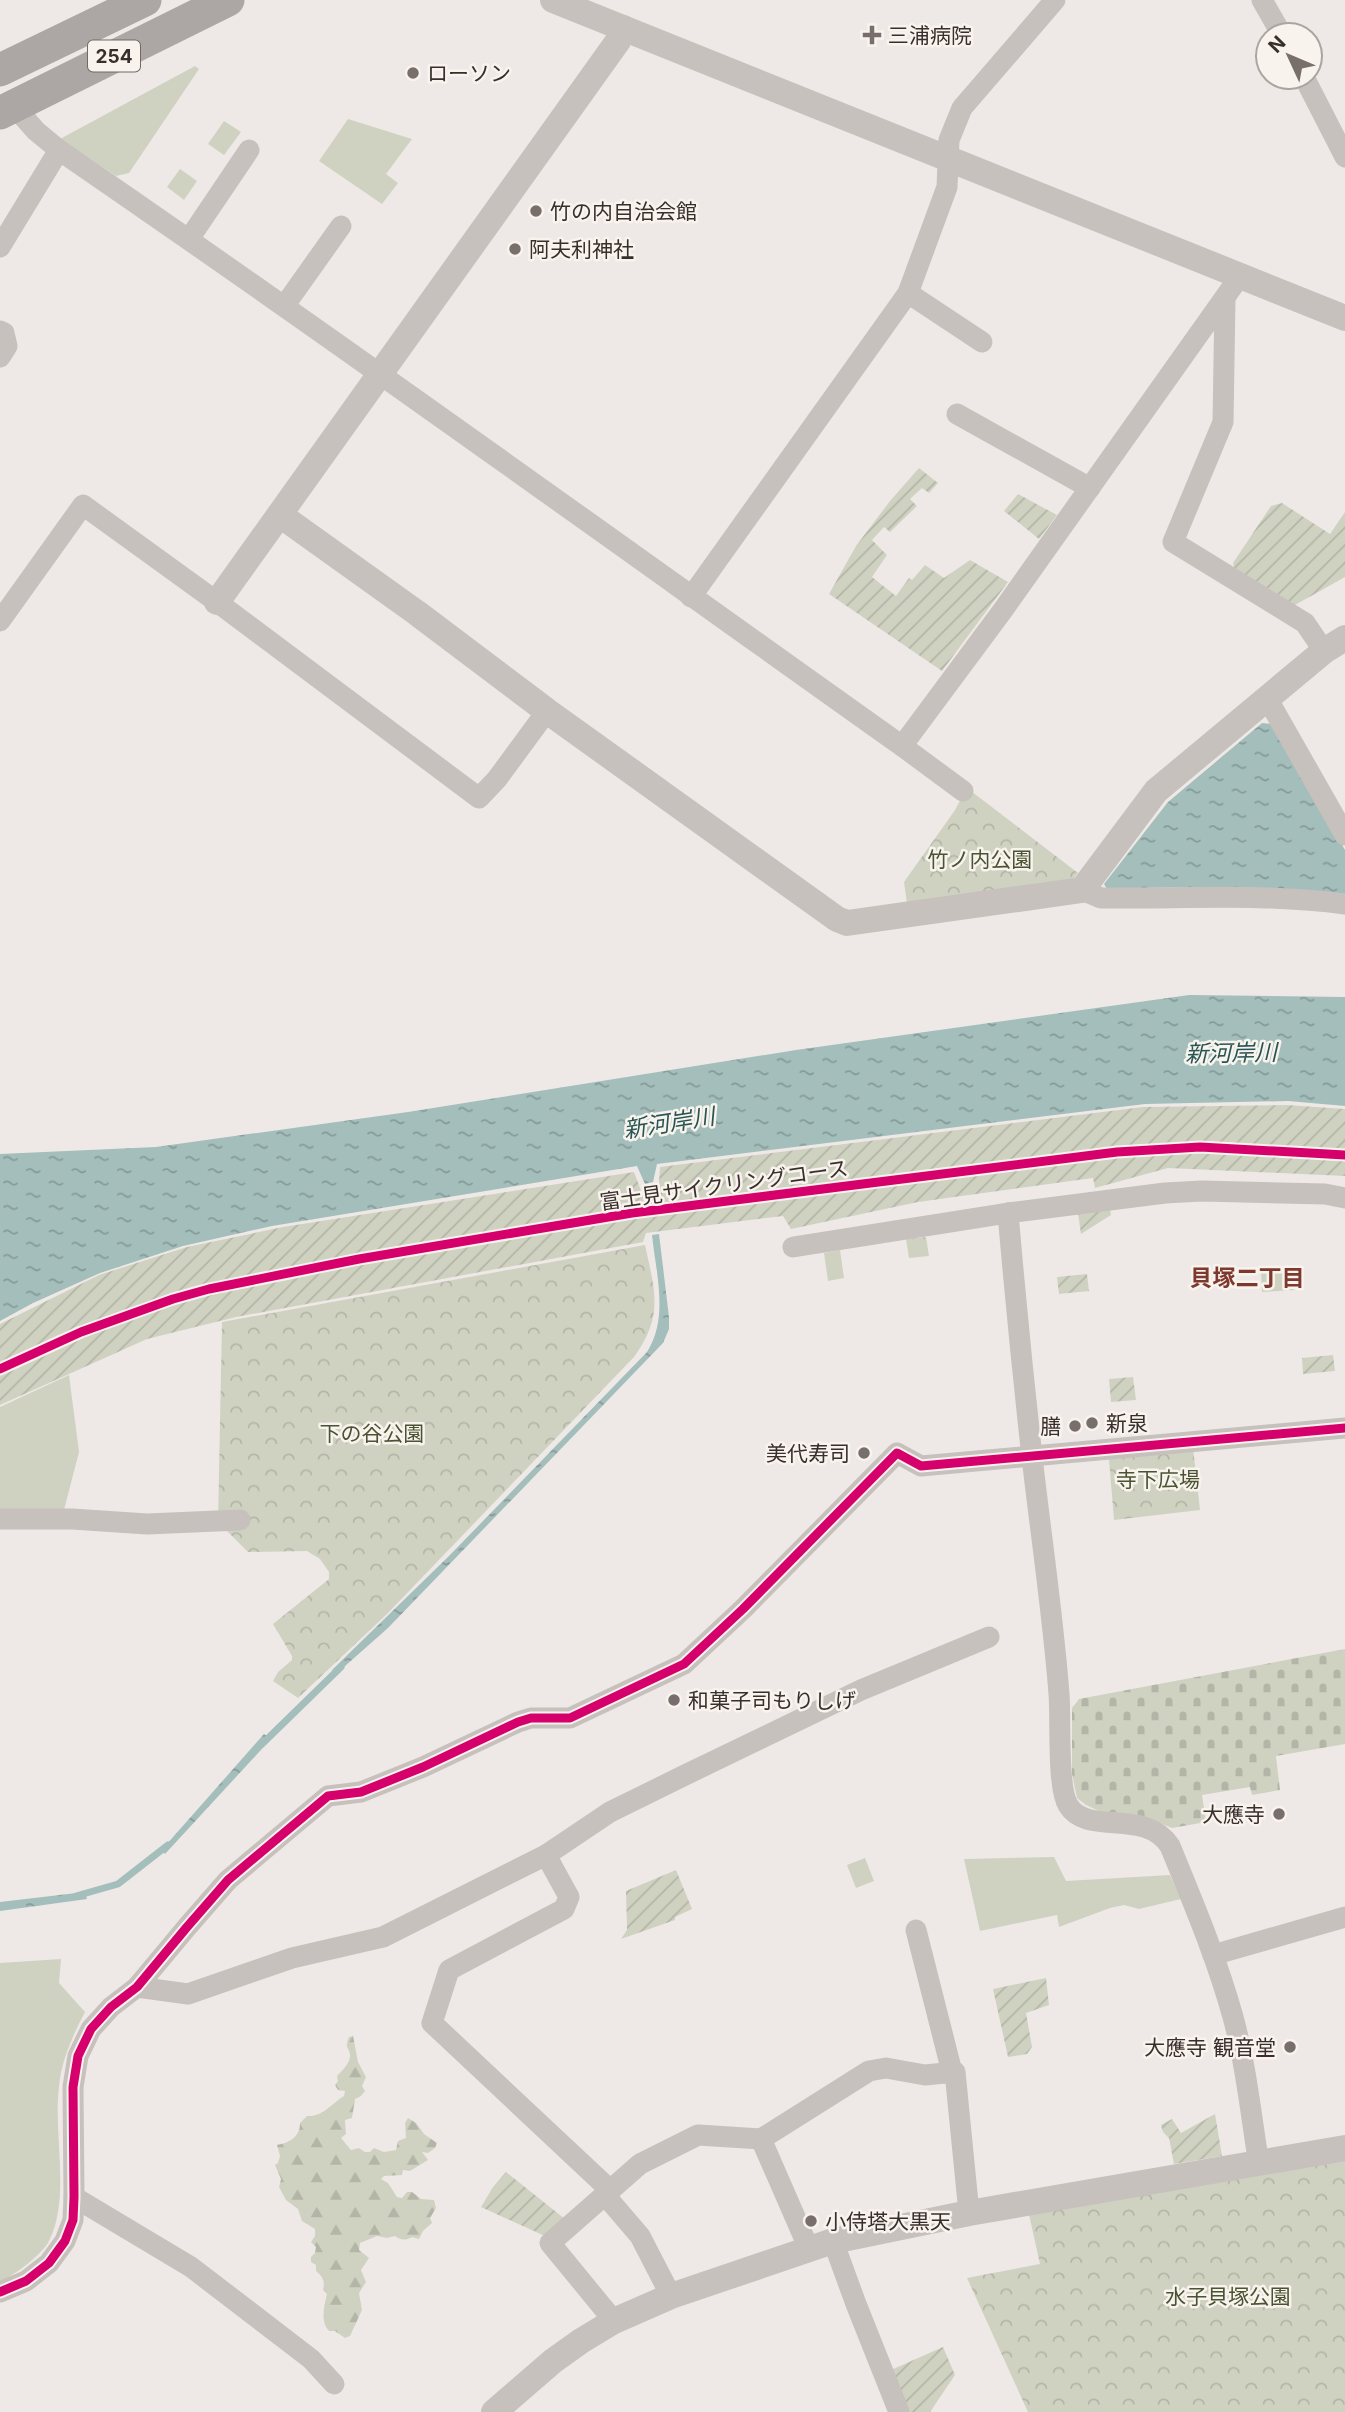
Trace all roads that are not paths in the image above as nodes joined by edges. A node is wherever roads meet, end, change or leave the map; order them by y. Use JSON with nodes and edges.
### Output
{"nodes":[{"id":1,"x":145,"y":0,"type":"edge"},
{"id":2,"x":228,"y":0,"type":"edge"},
{"id":3,"x":553,"y":0,"type":"edge"},
{"id":4,"x":1055,"y":0,"type":"edge"},
{"id":5,"x":1262,"y":0,"type":"edge"},
{"id":6,"x":1274,"y":21,"type":"edge"},
{"id":7,"x":623,"y":29,"type":"junction"},
{"id":8,"x":0,"y":70,"type":"edge"},
{"id":9,"x":1311,"y":91,"type":"edge"},
{"id":10,"x":7,"y":109,"type":"edge"},
{"id":11,"x":59,"y":150,"type":"junction"},
{"id":12,"x":249,"y":150,"type":"dead end"},
{"id":13,"x":1345,"y":157,"type":"edge"},
{"id":14,"x":949,"y":158,"type":"junction"},
{"id":15,"x":341,"y":226,"type":"dead end"},
{"id":16,"x":189,"y":239,"type":"junction"},
{"id":17,"x":0,"y":247,"type":"edge"},
{"id":18,"x":1240,"y":276,"type":"junction"},
{"id":19,"x":908,"y":293,"type":"junction"},
{"id":20,"x":1225,"y":299,"type":"junction"},
{"id":21,"x":285,"y":305,"type":"junction"},
{"id":22,"x":1345,"y":318,"type":"edge"},
{"id":23,"x":0,"y":331,"type":"edge"},
{"id":24,"x":982,"y":342,"type":"dead end"},
{"id":25,"x":0,"y":356,"type":"edge"},
{"id":26,"x":380,"y":376,"type":"junction"},
{"id":27,"x":957,"y":414,"type":"dead end"},
{"id":28,"x":1090,"y":488,"type":"junction"},
{"id":29,"x":281,"y":515,"type":"junction"},
{"id":30,"x":691,"y":597,"type":"junction"},
{"id":31,"x":217,"y":602,"type":"junction"},
{"id":32,"x":2,"y":615,"type":"edge"},
{"id":33,"x":1335,"y":644,"type":"edge"},
{"id":34,"x":1267,"y":698,"type":"junction"},
{"id":35,"x":547,"y":711,"type":"junction"},
{"id":36,"x":902,"y":746,"type":"junction"},
{"id":37,"x":963,"y":791,"type":"dead end"},
{"id":38,"x":1345,"y":835,"type":"edge"},
{"id":39,"x":1082,"y":890,"type":"junction"},
{"id":40,"x":1345,"y":904,"type":"edge"},
{"id":41,"x":1345,"y":1198,"type":"edge"},
{"id":42,"x":1008,"y":1213,"type":"junction"},
{"id":43,"x":793,"y":1247,"type":"dead end"},
{"id":44,"x":1345,"y":1428,"type":"edge"},
{"id":45,"x":1032,"y":1456,"type":"junction"},
{"id":46,"x":0,"y":1519,"type":"edge"},
{"id":47,"x":240,"y":1520,"type":"dead end"},
{"id":48,"x":989,"y":1636,"type":"dead end"},
{"id":49,"x":546,"y":1855,"type":"junction"},
{"id":50,"x":1345,"y":1917,"type":"edge"},
{"id":51,"x":916,"y":1930,"type":"dead end"},
{"id":52,"x":1213,"y":1955,"type":"junction"},
{"id":53,"x":138,"y":1987,"type":"junction"},
{"id":54,"x":952,"y":2072,"type":"junction"},
{"id":55,"x":761,"y":2139,"type":"junction"},
{"id":56,"x":1345,"y":2148,"type":"edge"},
{"id":57,"x":1259,"y":2165,"type":"junction"},
{"id":58,"x":609,"y":2189,"type":"junction"},
{"id":59,"x":75,"y":2197,"type":"junction"},
{"id":60,"x":969,"y":2213,"type":"junction"},
{"id":61,"x":821,"y":2245,"type":"junction"},
{"id":62,"x":0,"y":2292,"type":"edge"},
{"id":63,"x":671,"y":2296,"type":"junction"},
{"id":64,"x":614,"y":2321,"type":"junction"},
{"id":65,"x":334,"y":2384,"type":"dead end"},
{"id":66,"x":494,"y":2412,"type":"edge"},
{"id":67,"x":899,"y":2412,"type":"edge"}],
"edges":[{"from":1,"to":8,"type":"highway","number":"254"},
{"from":2,"to":10,"type":"highway","number":"254"},
{"from":3,"to":7,"type":"street"},
{"from":4,"to":14,"type":"street"},
{"from":5,"to":6,"type":"street"},
{"from":7,"to":14,"type":"street"},
{"from":7,"to":26,"type":"street"},
{"from":9,"to":13,"type":"street"},
{"from":10,"to":11,"type":"street"},
{"from":11,"to":16,"type":"street"},
{"from":11,"to":17,"type":"street"},
{"from":12,"to":16,"type":"street"},
{"from":14,"to":18,"type":"street"},
{"from":14,"to":19,"type":"street"},
{"from":15,"to":21,"type":"street"},
{"from":16,"to":21,"type":"street"},
{"from":18,"to":20,"type":"street"},
{"from":18,"to":22,"type":"street"},
{"from":19,"to":24,"type":"street"},
{"from":19,"to":30,"type":"street"},
{"from":20,"to":28,"type":"street"},
{"from":20,"to":33,"type":"street"},
{"from":21,"to":26,"type":"street"},
{"from":23,"to":25,"type":"street"},
{"from":26,"to":29,"type":"street"},
{"from":26,"to":30,"type":"street"},
{"from":27,"to":28,"type":"street"},
{"from":28,"to":36,"type":"street"},
{"from":29,"to":31,"type":"street"},
{"from":29,"to":35,"type":"street"},
{"from":30,"to":36,"type":"street"},
{"from":31,"to":32,"type":"street"},
{"from":31,"to":35,"type":"street"},
{"from":33,"to":34,"type":"street"},
{"from":34,"to":38,"type":"street"},
{"from":34,"to":39,"type":"street"},
{"from":35,"to":39,"type":"street"},
{"from":36,"to":37,"type":"street"},
{"from":39,"to":40,"type":"street"},
{"from":41,"to":42,"type":"street"},
{"from":42,"to":43,"type":"street"},
{"from":42,"to":45,"type":"street"},
{"from":44,"to":45,"type":"street"},
{"from":45,"to":52,"type":"street"},
{"from":45,"to":53,"type":"street"},
{"from":46,"to":47,"type":"street"},
{"from":48,"to":49,"type":"street"},
{"from":49,"to":53,"type":"street"},
{"from":49,"to":58,"type":"street"},
{"from":50,"to":52,"type":"street"},
{"from":51,"to":54,"type":"street"},
{"from":52,"to":57,"type":"street"},
{"from":53,"to":59,"type":"street"},
{"from":54,"to":55,"type":"street"},
{"from":54,"to":60,"type":"street"},
{"from":55,"to":58,"type":"street"},
{"from":55,"to":61,"type":"street"},
{"from":56,"to":57,"type":"street"},
{"from":57,"to":60,"type":"street"},
{"from":58,"to":63,"type":"street"},
{"from":58,"to":64,"type":"street"},
{"from":59,"to":62,"type":"street"},
{"from":59,"to":65,"type":"street"},
{"from":60,"to":61,"type":"street"},
{"from":61,"to":63,"type":"street"},
{"from":61,"to":67,"type":"street"},
{"from":63,"to":64,"type":"street"},
{"from":64,"to":66,"type":"street"}]}
